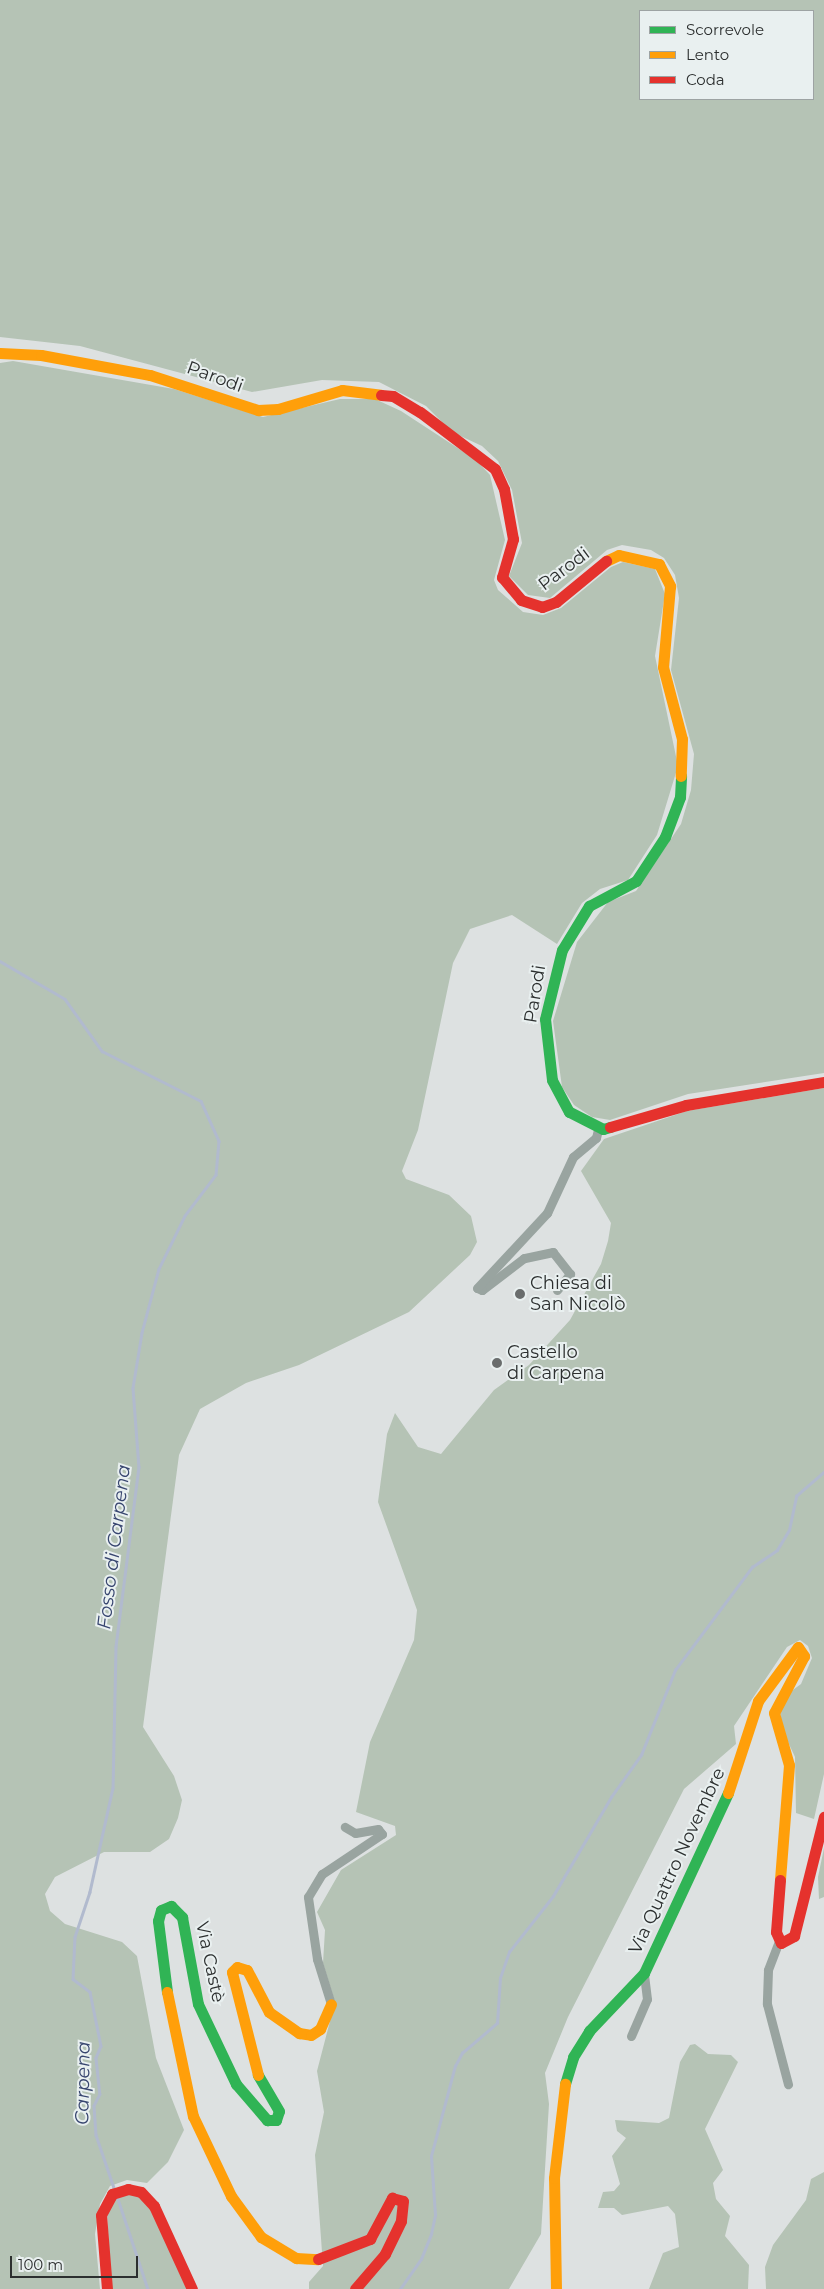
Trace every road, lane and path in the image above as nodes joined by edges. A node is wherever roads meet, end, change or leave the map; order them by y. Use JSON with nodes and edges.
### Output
{"nodes":[{"id":1,"x":0,"y":353,"type":"edge"},
{"id":2,"x":824,"y":1082,"type":"edge"},
{"id":3,"x":598,"y":1128,"type":"junction"},
{"id":4,"x":557,"y":1290,"type":"dead end"},
{"id":5,"x":824,"y":1817,"type":"edge"},
{"id":6,"x":345,"y":1827,"type":"dead end"},
{"id":7,"x":779,"y":1941,"type":"junction"},
{"id":8,"x":644,"y":1973,"type":"junction"},
{"id":9,"x":331,"y":2004,"type":"joint"},
{"id":10,"x":631,"y":2036,"type":"dead end"},
{"id":11,"x":788,"y":2082,"type":"dead end"},
{"id":12,"x":107,"y":2289,"type":"edge"},
{"id":13,"x":192,"y":2289,"type":"edge"},
{"id":14,"x":355,"y":2289,"type":"edge"},
{"id":15,"x":556,"y":2289,"type":"edge"}],
"edges":[{"from":1,"to":3,"type":"street","name":"Parodi"},
{"from":2,"to":3,"type":"street"},
{"from":3,"to":4,"type":"street"},
{"from":5,"to":7,"type":"street"},
{"from":6,"to":9,"type":"street","name":"Via Castè"},
{"from":7,"to":8,"type":"street","name":"Via Quattro Novembre"},
{"from":7,"to":11,"type":"street"},
{"from":8,"to":10,"type":"street"},
{"from":8,"to":15,"type":"street","name":"Via Quattro Novembre"},
{"from":9,"to":14,"type":"street","name":"Via Castè"},
{"from":12,"to":13,"type":"street"}]}
